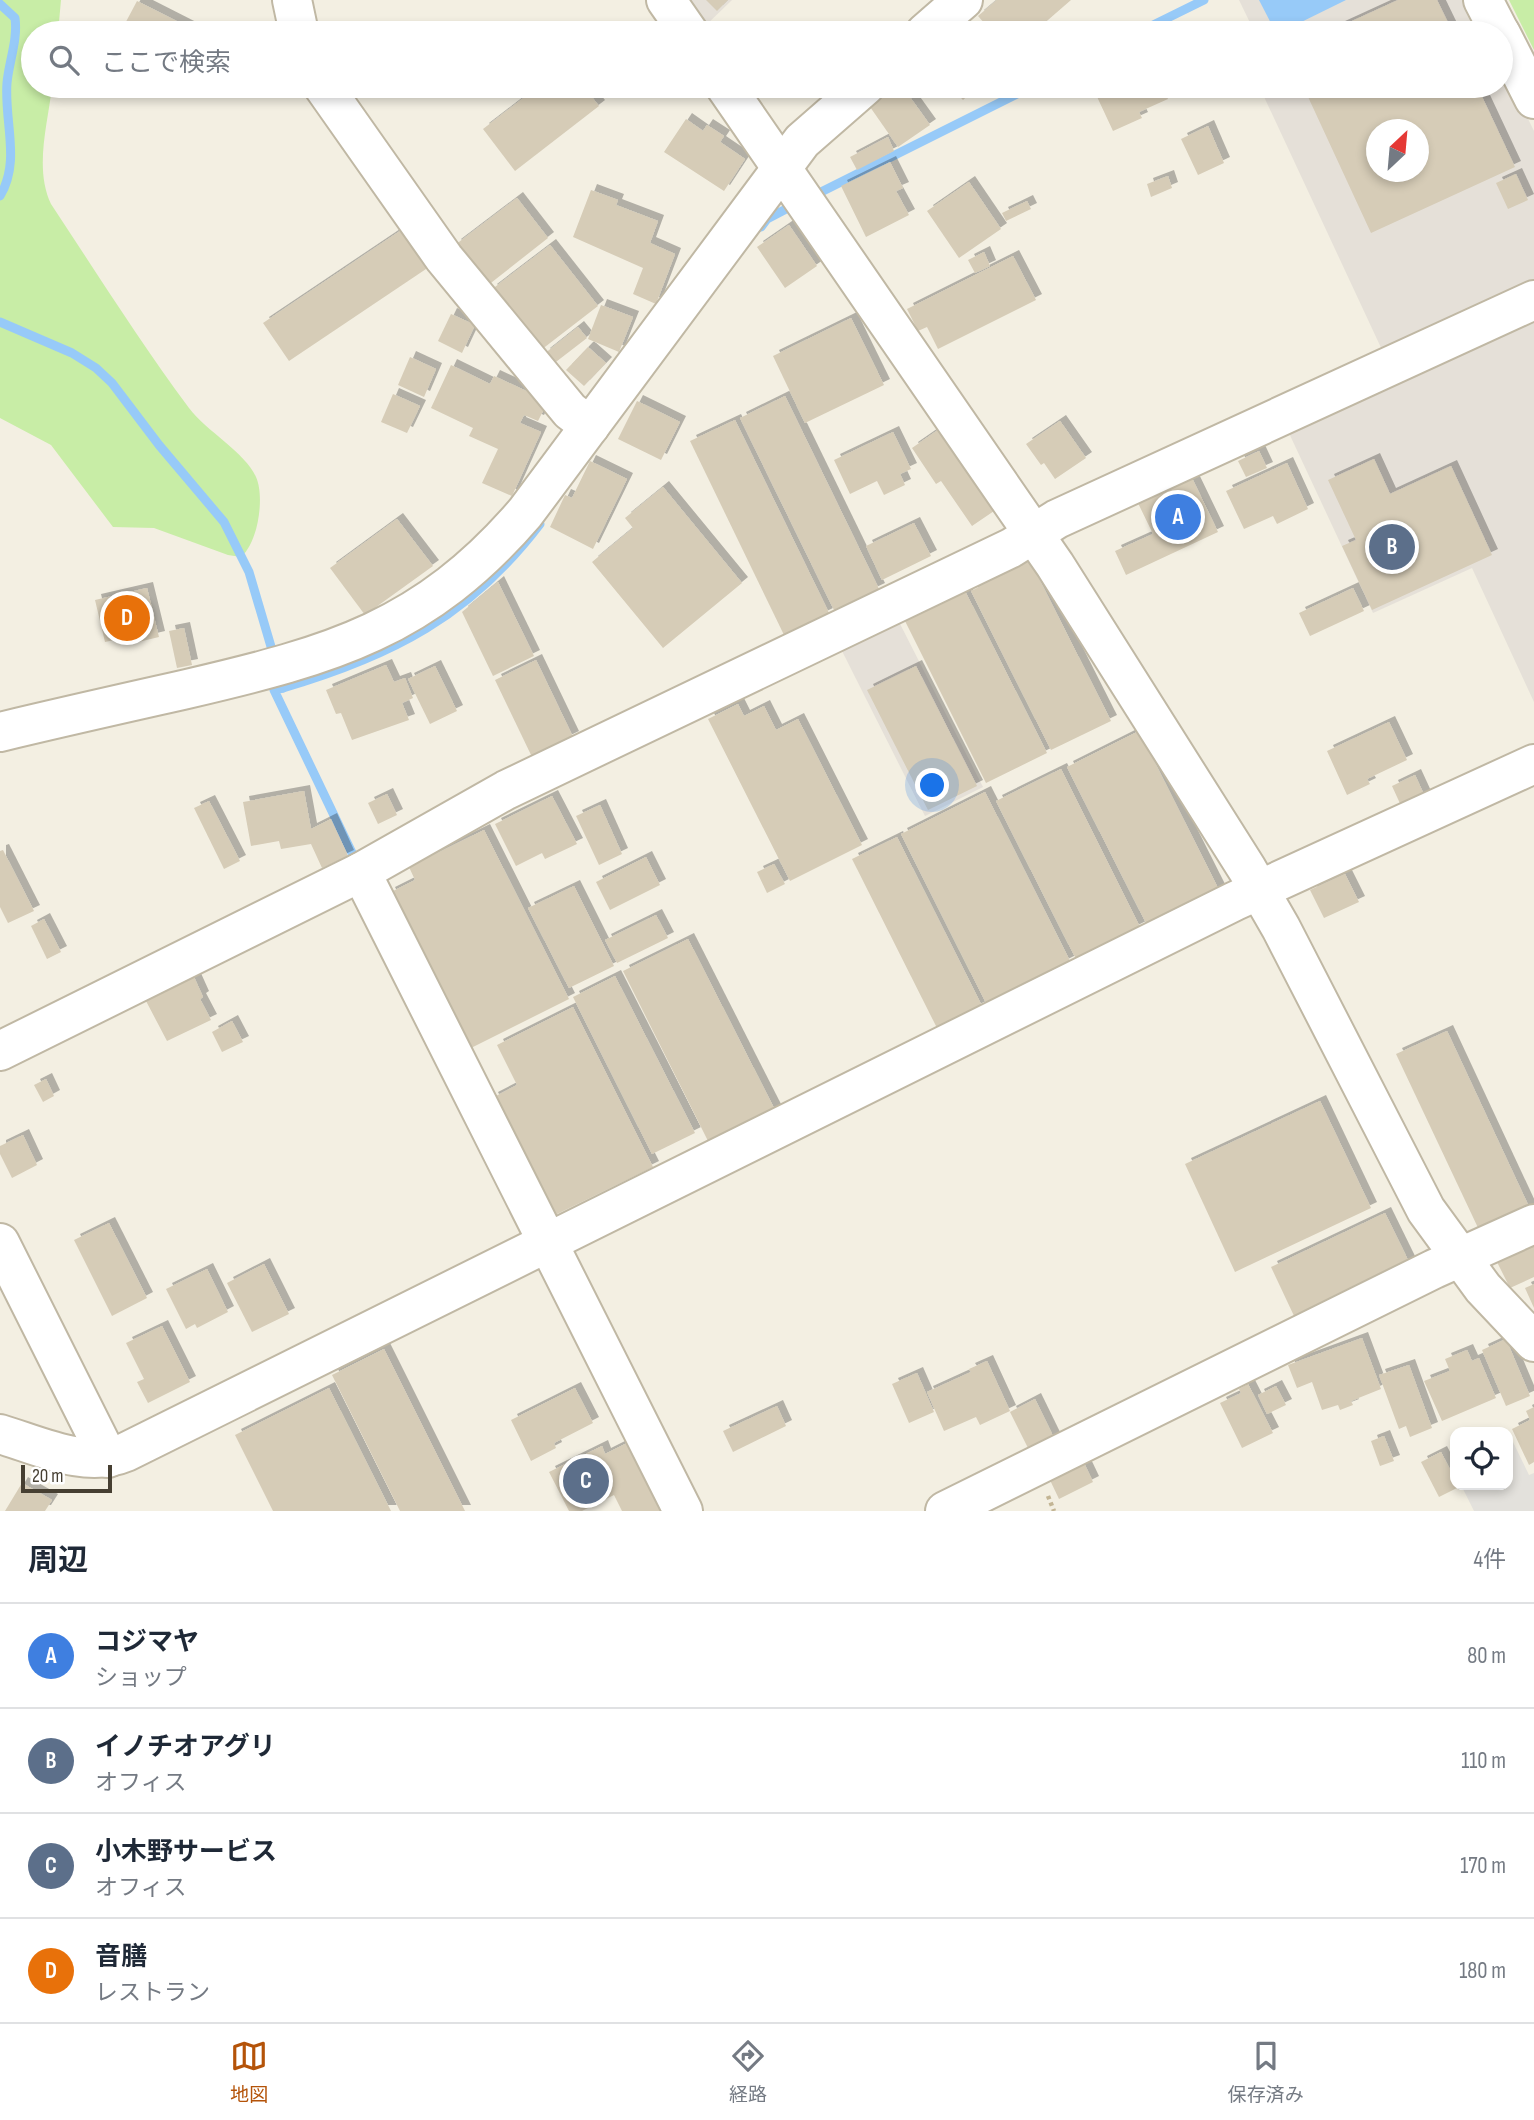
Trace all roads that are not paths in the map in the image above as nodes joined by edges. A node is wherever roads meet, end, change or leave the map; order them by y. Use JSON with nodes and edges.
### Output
{"nodes":[{"id":1,"x":292,"y":0,"type":"edge"},
{"id":2,"x":666,"y":0,"type":"edge"},
{"id":3,"x":963,"y":0,"type":"edge"},
{"id":4,"x":1483,"y":0,"type":"edge"},
{"id":5,"x":296,"y":21,"type":"edge"},
{"id":6,"x":681,"y":21,"type":"edge"},
{"id":7,"x":939,"y":21,"type":"edge"},
{"id":8,"x":1494,"y":21,"type":"edge"},
{"id":9,"x":1513,"y":58,"type":"edge"},
{"id":10,"x":331,"y":98,"type":"edge"},
{"id":11,"x":733,"y":98,"type":"edge"},
{"id":12,"x":851,"y":98,"type":"edge"},
{"id":13,"x":1534,"y":99,"type":"edge"},
{"id":14,"x":782,"y":168,"type":"junction"},
{"id":15,"x":1534,"y":300,"type":"edge"},
{"id":16,"x":590,"y":426,"type":"junction"},
{"id":17,"x":1034,"y":534,"type":"junction"},
{"id":18,"x":0,"y":732,"type":"edge"},
{"id":19,"x":1534,"y":764,"type":"edge"},
{"id":20,"x":361,"y":872,"type":"junction"},
{"id":21,"x":1259,"y":890,"type":"junction"},
{"id":22,"x":0,"y":1051,"type":"edge"},
{"id":23,"x":1534,"y":1224,"type":"edge"},
{"id":24,"x":548,"y":1242,"type":"junction"},
{"id":25,"x":0,"y":1243,"type":"edge"},
{"id":26,"x":1459,"y":1258,"type":"junction"},
{"id":27,"x":1534,"y":1342,"type":"edge"},
{"id":28,"x":0,"y":1434,"type":"edge"},
{"id":29,"x":108,"y":1458,"type":"junction"},
{"id":30,"x":683,"y":1511,"type":"edge"},
{"id":31,"x":945,"y":1511,"type":"edge"}],
"edges":[{"from":1,"to":5,"type":"street"},
{"from":2,"to":6,"type":"street"},
{"from":3,"to":7,"type":"street"},
{"from":4,"to":8,"type":"street"},
{"from":9,"to":13,"type":"street"},
{"from":10,"to":16,"type":"street"},
{"from":11,"to":14,"type":"street"},
{"from":12,"to":14,"type":"street"},
{"from":14,"to":16,"type":"street"},
{"from":14,"to":17,"type":"street"},
{"from":15,"to":17,"type":"street"},
{"from":16,"to":18,"type":"street"},
{"from":17,"to":20,"type":"street"},
{"from":17,"to":21,"type":"street"},
{"from":19,"to":21,"type":"street"},
{"from":20,"to":22,"type":"street"},
{"from":20,"to":24,"type":"street"},
{"from":21,"to":24,"type":"street"},
{"from":21,"to":26,"type":"street"},
{"from":23,"to":26,"type":"street"},
{"from":24,"to":29,"type":"street"},
{"from":24,"to":30,"type":"street"},
{"from":25,"to":29,"type":"street"},
{"from":26,"to":27,"type":"street"},
{"from":26,"to":31,"type":"street"},
{"from":28,"to":29,"type":"street"}]}
